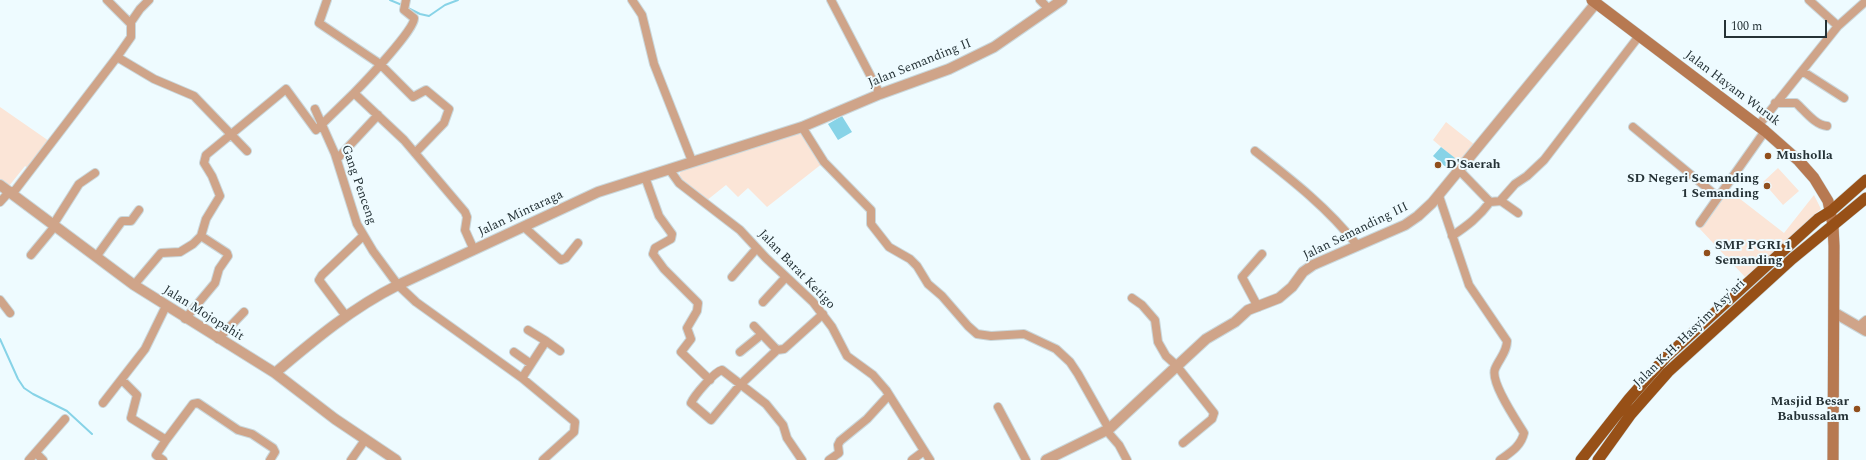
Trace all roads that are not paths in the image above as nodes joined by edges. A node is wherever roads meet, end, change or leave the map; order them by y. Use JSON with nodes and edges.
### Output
{"nodes":[{"id":1,"x":107,"y":0,"type":"edge"},
{"id":2,"x":150,"y":0,"type":"edge"},
{"id":3,"x":327,"y":0,"type":"edge"},
{"id":4,"x":632,"y":0,"type":"edge"},
{"id":5,"x":831,"y":0,"type":"edge"},
{"id":6,"x":1040,"y":0,"type":"edge"},
{"id":7,"x":1062,"y":0,"type":"edge"},
{"id":8,"x":1809,"y":0,"type":"edge"},
{"id":9,"x":1866,"y":1,"type":"edge"},
{"id":10,"x":1594,"y":2,"type":"edge"},
{"id":11,"x":405,"y":3,"type":"edge"},
{"id":12,"x":1048,"y":9,"type":"junction"},
{"id":13,"x":130,"y":23,"type":"junction"},
{"id":14,"x":1838,"y":26,"type":"junction"},
{"id":15,"x":1639,"y":36,"type":"junction"},
{"id":16,"x":117,"y":56,"type":"junction"},
{"id":17,"x":380,"y":64,"type":"junction"},
{"id":18,"x":1802,"y":71,"type":"junction"},
{"id":19,"x":354,"y":94,"type":"junction"},
{"id":20,"x":880,"y":94,"type":"junction"},
{"id":21,"x":1844,"y":98,"type":"dead end"},
{"id":22,"x":1775,"y":103,"type":"junction"},
{"id":23,"x":314,"y":109,"type":"dead end"},
{"id":24,"x":378,"y":115,"type":"junction"},
{"id":25,"x":1827,"y":126,"type":"dead end"},
{"id":26,"x":802,"y":127,"type":"junction"},
{"id":27,"x":1633,"y":127,"type":"dead end"},
{"id":28,"x":1761,"y":128,"type":"junction"},
{"id":29,"x":231,"y":134,"type":"junction"},
{"id":30,"x":247,"y":151,"type":"dead end"},
{"id":31,"x":1255,"y":151,"type":"dead end"},
{"id":32,"x":415,"y":153,"type":"junction"},
{"id":33,"x":337,"y":159,"type":"junction"},
{"id":34,"x":692,"y":161,"type":"junction"},
{"id":35,"x":670,"y":169,"type":"junction"},
{"id":36,"x":1460,"y":171,"type":"junction"},
{"id":37,"x":96,"y":173,"type":"dead end"},
{"id":38,"x":645,"y":177,"type":"junction"},
{"id":39,"x":1866,"y":180,"type":"edge"},
{"id":40,"x":0,"y":185,"type":"edge"},
{"id":41,"x":11,"y":192,"type":"junction"},
{"id":42,"x":1439,"y":196,"type":"junction"},
{"id":43,"x":1718,"y":197,"type":"junction"},
{"id":44,"x":1866,"y":198,"type":"edge"},
{"id":45,"x":1500,"y":201,"type":"junction"},
{"id":46,"x":0,"y":202,"type":"edge"},
{"id":47,"x":1490,"y":202,"type":"junction"},
{"id":48,"x":139,"y":210,"type":"dead end"},
{"id":49,"x":1518,"y":213,"type":"dead end"},
{"id":50,"x":1832,"y":218,"type":"junction"},
{"id":51,"x":1700,"y":223,"type":"dead end"},
{"id":52,"x":54,"y":226,"type":"junction"},
{"id":53,"x":524,"y":227,"type":"junction"},
{"id":54,"x":201,"y":236,"type":"junction"},
{"id":55,"x":363,"y":236,"type":"junction"},
{"id":56,"x":1452,"y":236,"type":"junction"},
{"id":57,"x":578,"y":243,"type":"dead end"},
{"id":58,"x":1357,"y":245,"type":"junction"},
{"id":59,"x":757,"y":248,"type":"junction"},
{"id":60,"x":474,"y":250,"type":"junction"},
{"id":61,"x":1262,"y":254,"type":"dead end"},
{"id":62,"x":31,"y":255,"type":"dead end"},
{"id":63,"x":96,"y":258,"type":"junction"},
{"id":64,"x":732,"y":277,"type":"dead end"},
{"id":65,"x":786,"y":277,"type":"junction"},
{"id":66,"x":134,"y":285,"type":"junction"},
{"id":67,"x":398,"y":285,"type":"junction"},
{"id":68,"x":1132,"y":298,"type":"dead end"},
{"id":69,"x":0,"y":300,"type":"edge"},
{"id":70,"x":763,"y":302,"type":"dead end"},
{"id":71,"x":166,"y":306,"type":"junction"},
{"id":72,"x":1258,"y":307,"type":"junction"},
{"id":73,"x":244,"y":312,"type":"dead end"},
{"id":74,"x":10,"y":313,"type":"dead end"},
{"id":75,"x":1835,"y":313,"type":"junction"},
{"id":76,"x":823,"y":314,"type":"junction"},
{"id":77,"x":346,"y":316,"type":"junction"},
{"id":78,"x":185,"y":318,"type":"junction"},
{"id":79,"x":754,"y":326,"type":"dead end"},
{"id":80,"x":1864,"y":326,"type":"edge"},
{"id":81,"x":528,"y":330,"type":"dead end"},
{"id":82,"x":761,"y":335,"type":"junction"},
{"id":83,"x":218,"y":339,"type":"junction"},
{"id":84,"x":546,"y":341,"type":"junction"},
{"id":85,"x":777,"y":350,"type":"junction"},
{"id":86,"x":560,"y":351,"type":"dead end"},
{"id":87,"x":514,"y":352,"type":"dead end"},
{"id":88,"x":740,"y":352,"type":"dead end"},
{"id":89,"x":531,"y":364,"type":"junction"},
{"id":90,"x":1176,"y":366,"type":"junction"},
{"id":91,"x":275,"y":373,"type":"junction"},
{"id":92,"x":522,"y":378,"type":"junction"},
{"id":93,"x":122,"y":380,"type":"junction"},
{"id":94,"x":710,"y":380,"type":"junction"},
{"id":95,"x":740,"y":385,"type":"junction"},
{"id":96,"x":889,"y":395,"type":"junction"},
{"id":97,"x":103,"y":402,"type":"dead end"},
{"id":98,"x":998,"y":407,"type":"dead end"},
{"id":99,"x":65,"y":419,"type":"dead end"},
{"id":100,"x":1108,"y":429,"type":"junction"},
{"id":101,"x":166,"y":440,"type":"junction"},
{"id":102,"x":364,"y":440,"type":"junction"},
{"id":103,"x":1183,"y":443,"type":"dead end"},
{"id":104,"x":924,"y":451,"type":"junction"},
{"id":105,"x":36,"y":453,"type":"junction"},
{"id":106,"x":157,"y":458,"type":"edge"},
{"id":107,"x":29,"y":460,"type":"edge"},
{"id":108,"x":43,"y":460,"type":"edge"},
{"id":109,"x":270,"y":460,"type":"edge"},
{"id":110,"x":351,"y":460,"type":"edge"},
{"id":111,"x":396,"y":460,"type":"edge"},
{"id":112,"x":543,"y":460,"type":"edge"},
{"id":113,"x":802,"y":460,"type":"edge"},
{"id":114,"x":829,"y":460,"type":"edge"},
{"id":115,"x":912,"y":460,"type":"edge"},
{"id":116,"x":930,"y":460,"type":"edge"},
{"id":117,"x":1026,"y":460,"type":"edge"},
{"id":118,"x":1046,"y":460,"type":"edge"},
{"id":119,"x":1127,"y":460,"type":"edge"},
{"id":120,"x":1500,"y":460,"type":"edge"},
{"id":121,"x":1581,"y":460,"type":"edge"},
{"id":122,"x":1598,"y":460,"type":"edge"},
{"id":123,"x":1833,"y":460,"type":"edge"}],
"edges":[{"from":1,"to":13,"type":"street"},
{"from":2,"to":13,"type":"street"},
{"from":3,"to":17,"type":"street"},
{"from":4,"to":34,"type":"street"},
{"from":5,"to":20,"type":"street"},
{"from":6,"to":12,"type":"street"},
{"from":7,"to":12,"type":"street","name":"Jalan Semanding II"},
{"from":8,"to":14,"type":"street"},
{"from":9,"to":14,"type":"street"},
{"from":10,"to":15,"type":"main road","name":"Jalan Hayam Wuruk"},
{"from":10,"to":36,"type":"street","name":"Jalan Semanding III"},
{"from":11,"to":17,"type":"street"},
{"from":12,"to":20,"type":"street","name":"Jalan Semanding II"},
{"from":13,"to":16,"type":"street"},
{"from":14,"to":18,"type":"street"},
{"from":15,"to":28,"type":"main road","name":"Jalan Hayam Wuruk"},
{"from":15,"to":45,"type":"street"},
{"from":16,"to":29,"type":"street"},
{"from":16,"to":41,"type":"street"},
{"from":17,"to":19,"type":"street"},
{"from":17,"to":32,"type":"street"},
{"from":18,"to":21,"type":"street"},
{"from":18,"to":22,"type":"street"},
{"from":19,"to":24,"type":"street"},
{"from":19,"to":29,"type":"street"},
{"from":20,"to":26,"type":"street","name":"Jalan Semanding II"},
{"from":22,"to":25,"type":"street"},
{"from":22,"to":28,"type":"street"},
{"from":23,"to":33,"type":"street","name":"Gang Penceng"},
{"from":24,"to":32,"type":"street"},
{"from":24,"to":33,"type":"street"},
{"from":26,"to":34,"type":"street","name":"Jalan Mintaraga"},
{"from":26,"to":100,"type":"street"},
{"from":27,"to":43,"type":"street"},
{"from":28,"to":43,"type":"street"},
{"from":28,"to":50,"type":"main road","name":"Jalan Hayam Wuruk"},
{"from":29,"to":30,"type":"street"},
{"from":29,"to":54,"type":"street"},
{"from":31,"to":58,"type":"street"},
{"from":32,"to":60,"type":"street"},
{"from":33,"to":55,"type":"street","name":"Gang Penceng"},
{"from":34,"to":35,"type":"street","name":"Jalan Mintaraga"},
{"from":35,"to":38,"type":"street","name":"Jalan Mintaraga"},
{"from":35,"to":59,"type":"street","name":"Jalan Barat Ketigo"},
{"from":36,"to":42,"type":"street","name":"Jalan Semanding III"},
{"from":36,"to":47,"type":"street"},
{"from":37,"to":52,"type":"street"},
{"from":38,"to":53,"type":"street","name":"Jalan Mintaraga"},
{"from":38,"to":94,"type":"street"},
{"from":39,"to":50,"type":"highway"},
{"from":40,"to":41,"type":"street","name":"Jalan Mojopahit"},
{"from":41,"to":46,"type":"street"},
{"from":41,"to":52,"type":"street","name":"Jalan Mojopahit"},
{"from":42,"to":56,"type":"street"},
{"from":42,"to":58,"type":"street","name":"Jalan Semanding III"},
{"from":43,"to":51,"type":"street"},
{"from":44,"to":50,"type":"highway"},
{"from":45,"to":47,"type":"street"},
{"from":45,"to":49,"type":"street"},
{"from":47,"to":56,"type":"street"},
{"from":48,"to":63,"type":"street"},
{"from":50,"to":75,"type":"main road"},
{"from":50,"to":121,"type":"highway","name":"Jalan K.H. Hasyim Asy'ari"},
{"from":50,"to":122,"type":"highway","name":"Jalan K.H. Hasyim Asy'ari"},
{"from":52,"to":62,"type":"street"},
{"from":52,"to":63,"type":"street","name":"Jalan Mojopahit"},
{"from":53,"to":57,"type":"street"},
{"from":53,"to":60,"type":"street","name":"Jalan Mintaraga"},
{"from":54,"to":66,"type":"street"},
{"from":54,"to":78,"type":"street"},
{"from":55,"to":67,"type":"street","name":"Gang Penceng"},
{"from":55,"to":77,"type":"street"},
{"from":56,"to":120,"type":"street"},
{"from":58,"to":72,"type":"street","name":"Jalan Semanding III"},
{"from":59,"to":64,"type":"street"},
{"from":59,"to":65,"type":"street","name":"Jalan Barat Ketigo"},
{"from":60,"to":67,"type":"street","name":"Jalan Mintaraga"},
{"from":61,"to":72,"type":"street"},
{"from":63,"to":66,"type":"street","name":"Jalan Mojopahit"},
{"from":65,"to":70,"type":"street"},
{"from":65,"to":76,"type":"street","name":"Jalan Barat Ketigo"},
{"from":66,"to":71,"type":"street","name":"Jalan Mojopahit"},
{"from":67,"to":77,"type":"street","name":"Jalan Mintaraga"},
{"from":67,"to":92,"type":"street","name":"Gang Penceng"},
{"from":68,"to":90,"type":"street"},
{"from":69,"to":74,"type":"street"},
{"from":71,"to":78,"type":"street","name":"Jalan Mojopahit"},
{"from":71,"to":93,"type":"street"},
{"from":72,"to":90,"type":"street","name":"Jalan Semanding III"},
{"from":73,"to":83,"type":"street"},
{"from":75,"to":80,"type":"street"},
{"from":75,"to":123,"type":"main road"},
{"from":76,"to":85,"type":"street"},
{"from":76,"to":96,"type":"street","name":"Jalan Barat Ketigo"},
{"from":77,"to":91,"type":"street","name":"Jalan Mintaraga"},
{"from":78,"to":83,"type":"street","name":"Jalan Mojopahit"},
{"from":79,"to":82,"type":"street"},
{"from":81,"to":84,"type":"street"},
{"from":82,"to":85,"type":"street"},
{"from":82,"to":88,"type":"street"},
{"from":83,"to":91,"type":"street","name":"Jalan Mojopahit"},
{"from":84,"to":86,"type":"street"},
{"from":84,"to":89,"type":"street"},
{"from":85,"to":95,"type":"street"},
{"from":87,"to":89,"type":"street"},
{"from":89,"to":92,"type":"street"},
{"from":90,"to":100,"type":"street","name":"Jalan Semanding III"},
{"from":90,"to":103,"type":"street"},
{"from":91,"to":102,"type":"street","name":"Jalan Mojopahit"},
{"from":92,"to":112,"type":"street","name":"Gang Penceng"},
{"from":93,"to":97,"type":"street"},
{"from":93,"to":101,"type":"street"},
{"from":94,"to":95,"type":"street"},
{"from":94,"to":95,"type":"street"},
{"from":95,"to":113,"type":"street"},
{"from":96,"to":104,"type":"street","name":"Jalan Barat Ketigo"},
{"from":96,"to":114,"type":"street"},
{"from":98,"to":117,"type":"street"},
{"from":99,"to":105,"type":"street"},
{"from":100,"to":118,"type":"street","name":"Jalan Semanding III"},
{"from":100,"to":119,"type":"street"},
{"from":101,"to":106,"type":"street"},
{"from":101,"to":109,"type":"street"},
{"from":102,"to":110,"type":"street"},
{"from":102,"to":111,"type":"street","name":"Jalan Mojopahit"},
{"from":104,"to":115,"type":"street"},
{"from":104,"to":116,"type":"street","name":"Jalan Barat Ketigo"},
{"from":105,"to":107,"type":"street"},
{"from":105,"to":108,"type":"street"}]}
